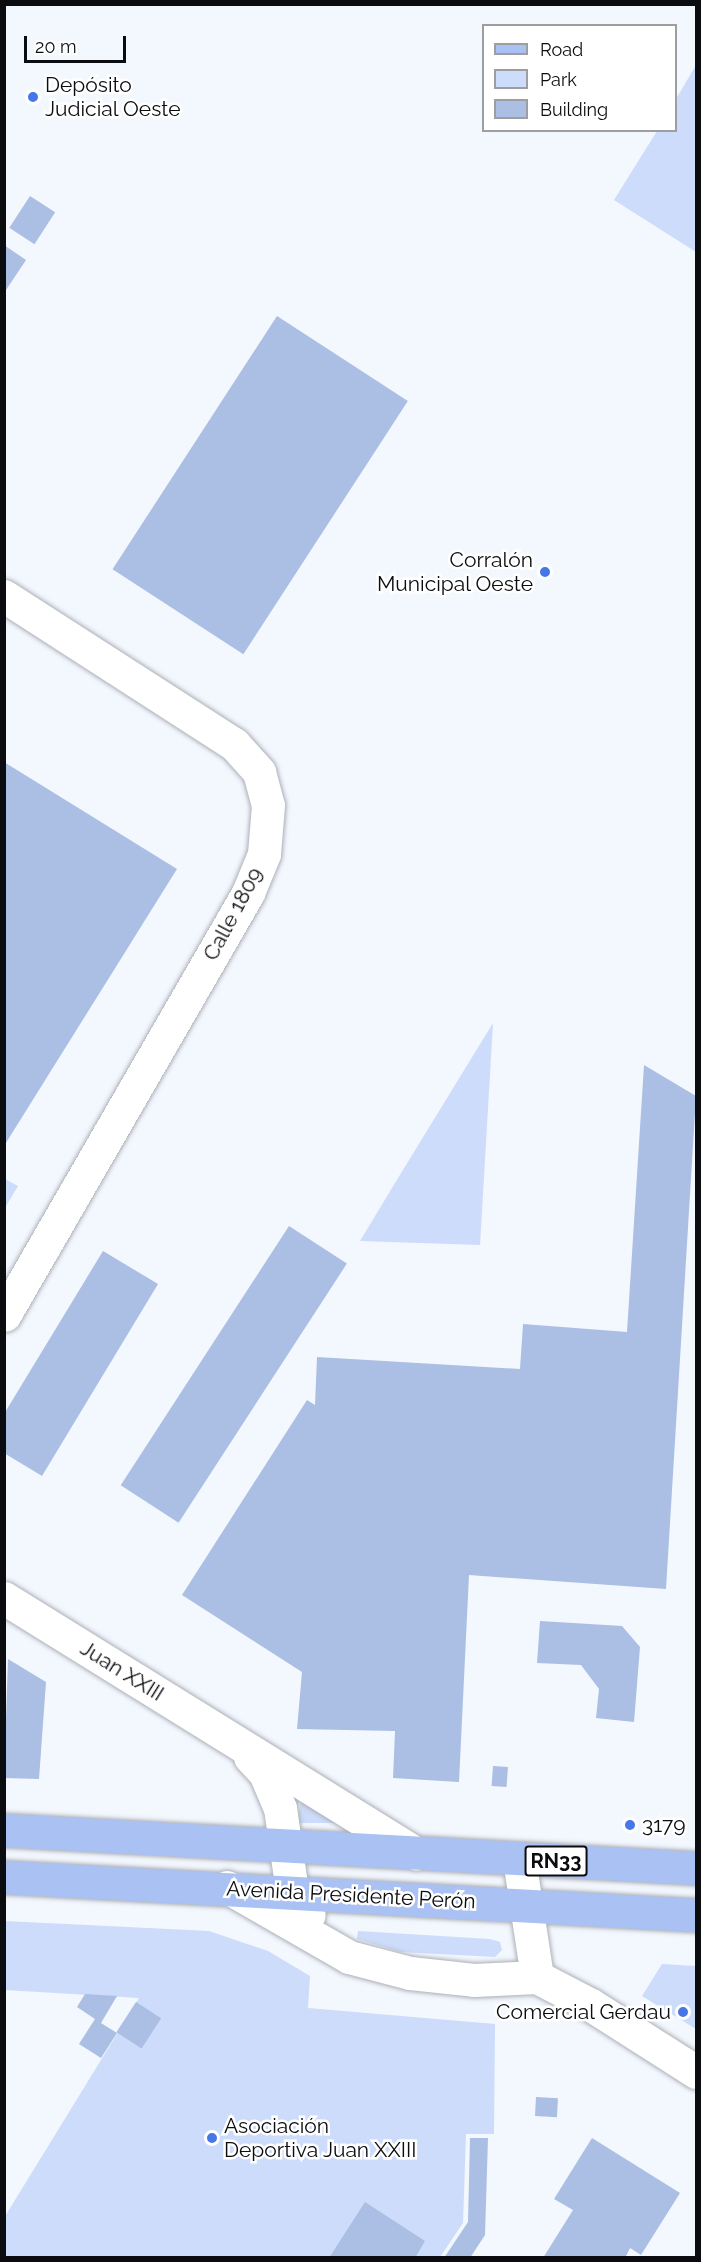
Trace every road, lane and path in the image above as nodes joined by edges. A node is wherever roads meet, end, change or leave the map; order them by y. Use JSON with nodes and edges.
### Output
{"nodes":[{"id":1,"x":4,"y":596,"type":"edge"},
{"id":2,"x":4,"y":1315,"type":"edge"},
{"id":3,"x":4,"y":1598,"type":"edge"},
{"id":4,"x":239,"y":1744,"type":"junction"},
{"id":5,"x":4,"y":1830,"type":"edge"},
{"id":6,"x":283,"y":1846,"type":"junction"},
{"id":7,"x":416,"y":1853,"type":"junction"},
{"id":8,"x":519,"y":1859,"type":"junction"},
{"id":9,"x":696,"y":1868,"type":"edge"},
{"id":10,"x":4,"y":1877,"type":"edge"},
{"id":11,"x":227,"y":1887,"type":"junction"},
{"id":12,"x":292,"y":1891,"type":"junction"},
{"id":13,"x":526,"y":1905,"type":"junction"},
{"id":14,"x":696,"y":1915,"type":"edge"},
{"id":15,"x":349,"y":1957,"type":"junction"},
{"id":16,"x":537,"y":1977,"type":"junction"},
{"id":17,"x":696,"y":2072,"type":"edge"}],
"edges":[{"from":1,"to":2,"type":"lane","name":"Calle 1809"},
{"from":3,"to":4,"type":"lane","name":"Juan XXIII"},
{"from":4,"to":6,"type":"lane","name":"Juan XXIII"},
{"from":4,"to":7,"type":"lane","name":"Juan XXIII"},
{"from":5,"to":6,"type":"main road","number":"RN33"},
{"from":6,"to":7,"type":"main road","number":"RN33"},
{"from":6,"to":12,"type":"lane","name":"Juan XXIII"},
{"from":7,"to":8,"type":"main road","number":"RN33"},
{"from":8,"to":9,"type":"main road","number":"RN33"},
{"from":8,"to":13,"type":"lane"},
{"from":10,"to":11,"type":"main road","name":"Avenida Presidente Perón","number":"RN33"},
{"from":11,"to":12,"type":"main road","name":"Avenida Presidente Perón","number":"RN33"},
{"from":11,"to":15,"type":"lane"},
{"from":12,"to":13,"type":"main road","name":"Avenida Presidente Perón","number":"RN33"},
{"from":12,"to":15,"type":"lane","name":"Juan XXIII"},
{"from":13,"to":14,"type":"main road","name":"Avenida Presidente Perón","number":"RN33"},
{"from":13,"to":16,"type":"lane"},
{"from":15,"to":16,"type":"lane"},
{"from":16,"to":17,"type":"lane"}]}
